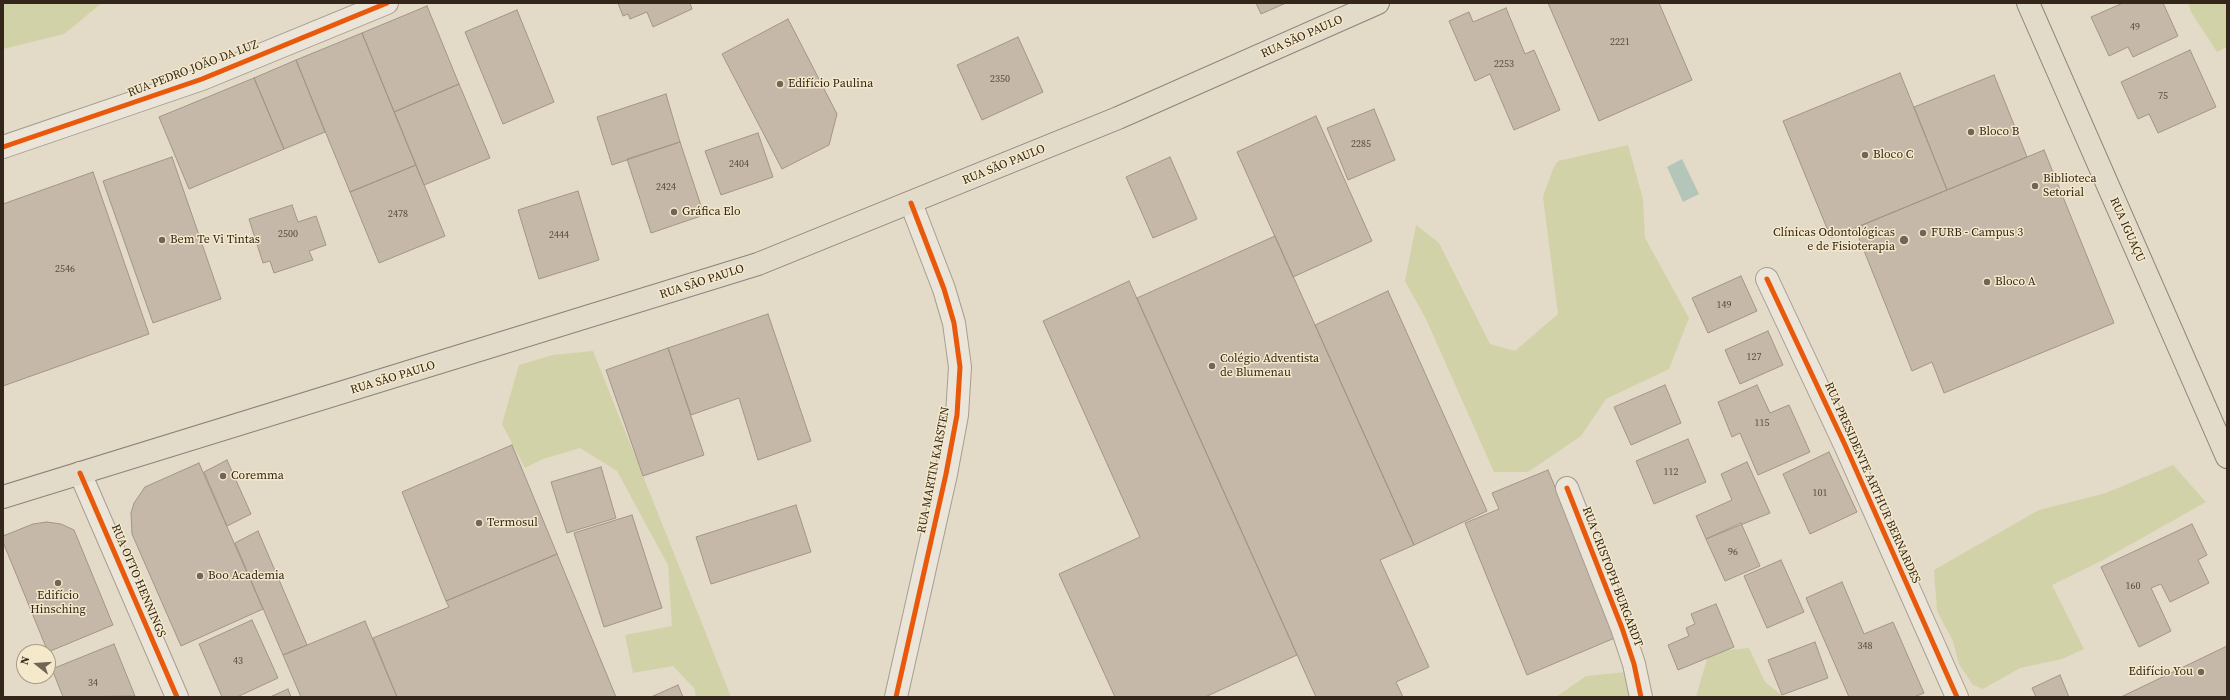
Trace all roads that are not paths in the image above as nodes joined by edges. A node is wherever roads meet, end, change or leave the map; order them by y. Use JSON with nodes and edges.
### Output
{"nodes":[{"id":1,"x":387,"y":3,"type":"edge"},
{"id":2,"x":1378,"y":3,"type":"edge"},
{"id":3,"x":2028,"y":3,"type":"edge"},
{"id":4,"x":3,"y":147,"type":"edge"},
{"id":5,"x":911,"y":203,"type":"junction"},
{"id":6,"x":1767,"y":279,"type":"dead end"},
{"id":7,"x":2227,"y":457,"type":"edge"},
{"id":8,"x":80,"y":473,"type":"junction"},
{"id":9,"x":1567,"y":488,"type":"dead end"},
{"id":10,"x":3,"y":497,"type":"edge"},
{"id":11,"x":177,"y":697,"type":"edge"},
{"id":12,"x":896,"y":697,"type":"edge"},
{"id":13,"x":1641,"y":697,"type":"edge"},
{"id":14,"x":1957,"y":697,"type":"edge"}],
"edges":[{"from":1,"to":4,"type":"street","name":"RUA PEDRO JOÃO DA LUZ"},
{"from":2,"to":5,"type":"main road","name":"RUA SÃO PAULO"},
{"from":3,"to":7,"type":"main road","name":"RUA IGUAÇU"},
{"from":5,"to":8,"type":"main road","name":"RUA SÃO PAULO"},
{"from":5,"to":12,"type":"street","name":"RUA MARTIN KARSTEN"},
{"from":6,"to":14,"type":"street","name":"RUA PRESIDENTE ARTHUR BERNARDES"},
{"from":8,"to":10,"type":"main road","name":"RUA SÃO PAULO"},
{"from":8,"to":11,"type":"street","name":"RUA OTTO HENNINGS"},
{"from":9,"to":13,"type":"street","name":"RUA CRISTOPH BURGARDT"}]}
